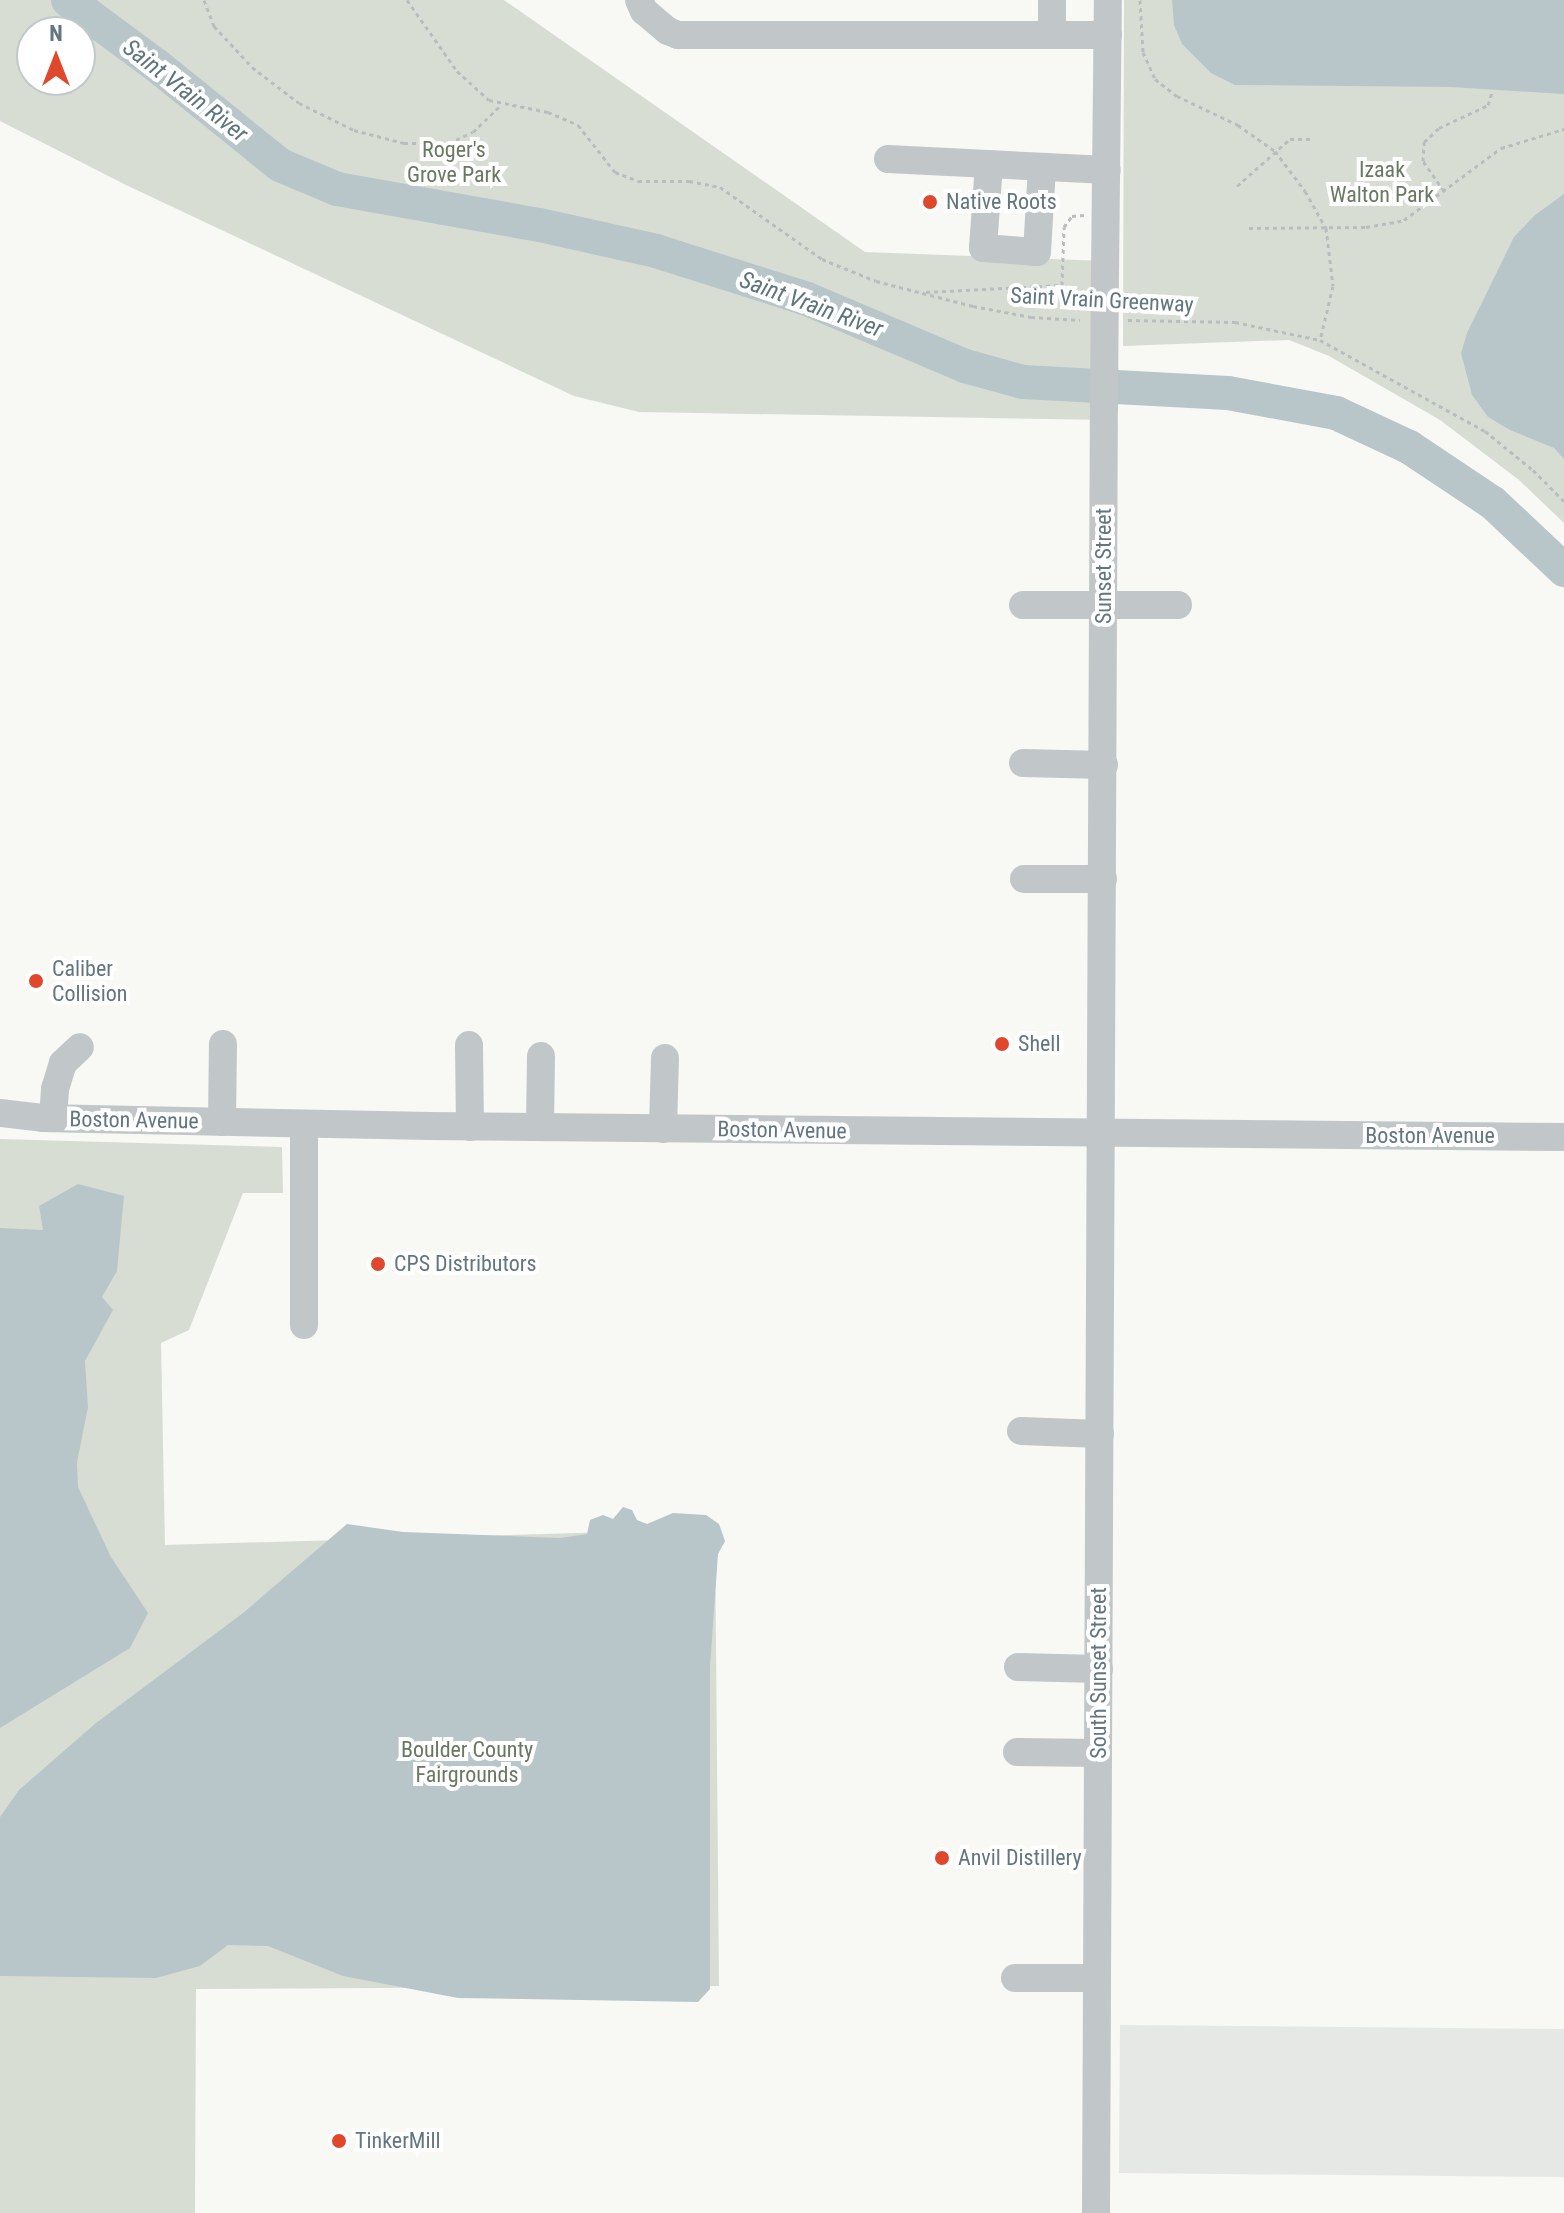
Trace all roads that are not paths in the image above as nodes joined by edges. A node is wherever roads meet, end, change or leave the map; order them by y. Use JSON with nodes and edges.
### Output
{"nodes":[{"id":1,"x":639,"y":0,"type":"edge"},
{"id":2,"x":1052,"y":0,"type":"edge"},
{"id":3,"x":1108,"y":0,"type":"edge"},
{"id":4,"x":1052,"y":35,"type":"junction"},
{"id":5,"x":1108,"y":35,"type":"junction"},
{"id":6,"x":888,"y":159,"type":"dead end"},
{"id":7,"x":989,"y":164,"type":"junction"},
{"id":8,"x":1042,"y":167,"type":"junction"},
{"id":9,"x":1107,"y":170,"type":"junction"},
{"id":10,"x":1023,"y":605,"type":"dead end"},
{"id":11,"x":1178,"y":605,"type":"dead end"},
{"id":12,"x":1104,"y":606,"type":"junction"},
{"id":13,"x":1023,"y":763,"type":"dead end"},
{"id":14,"x":1104,"y":765,"type":"junction"},
{"id":15,"x":1024,"y":879,"type":"dead end"},
{"id":16,"x":1103,"y":879,"type":"junction"},
{"id":17,"x":223,"y":1044,"type":"dead end"},
{"id":18,"x":469,"y":1045,"type":"dead end"},
{"id":19,"x":80,"y":1047,"type":"dead end"},
{"id":20,"x":541,"y":1056,"type":"dead end"},
{"id":21,"x":665,"y":1058,"type":"dead end"},
{"id":22,"x":0,"y":1113,"type":"edge"},
{"id":23,"x":53,"y":1118,"type":"junction"},
{"id":24,"x":222,"y":1122,"type":"junction"},
{"id":25,"x":304,"y":1124,"type":"junction"},
{"id":26,"x":470,"y":1127,"type":"junction"},
{"id":27,"x":540,"y":1127,"type":"junction"},
{"id":28,"x":663,"y":1129,"type":"junction"},
{"id":29,"x":1101,"y":1133,"type":"junction"},
{"id":30,"x":1564,"y":1137,"type":"edge"},
{"id":31,"x":304,"y":1325,"type":"dead end"},
{"id":32,"x":1021,"y":1431,"type":"dead end"},
{"id":33,"x":1100,"y":1434,"type":"junction"},
{"id":34,"x":1018,"y":1667,"type":"dead end"},
{"id":35,"x":1099,"y":1669,"type":"junction"},
{"id":36,"x":1017,"y":1752,"type":"dead end"},
{"id":37,"x":1098,"y":1753,"type":"junction"},
{"id":38,"x":1015,"y":1978,"type":"dead end"},
{"id":39,"x":1097,"y":1978,"type":"junction"},
{"id":40,"x":1096,"y":2213,"type":"edge"}],
"edges":[{"from":1,"to":4,"type":"street"},
{"from":2,"to":4,"type":"street"},
{"from":3,"to":5,"type":"street","name":"Sunset Street"},
{"from":4,"to":5,"type":"street"},
{"from":5,"to":9,"type":"street","name":"Sunset Street"},
{"from":6,"to":7,"type":"street"},
{"from":7,"to":8,"type":"street"},
{"from":7,"to":8,"type":"street"},
{"from":8,"to":9,"type":"street"},
{"from":9,"to":12,"type":"street","name":"Sunset Street","bridge":true},
{"from":10,"to":12,"type":"street"},
{"from":11,"to":12,"type":"street"},
{"from":12,"to":14,"type":"street","name":"Sunset Street"},
{"from":13,"to":14,"type":"street"},
{"from":14,"to":16,"type":"street","name":"Sunset Street"},
{"from":15,"to":16,"type":"street"},
{"from":16,"to":29,"type":"street","name":"Sunset Street"},
{"from":17,"to":24,"type":"street"},
{"from":18,"to":26,"type":"street"},
{"from":19,"to":23,"type":"street"},
{"from":20,"to":27,"type":"street"},
{"from":21,"to":28,"type":"street"},
{"from":22,"to":23,"type":"street","name":"Boston Avenue"},
{"from":23,"to":24,"type":"street","name":"Boston Avenue"},
{"from":24,"to":25,"type":"street","name":"Boston Avenue"},
{"from":25,"to":26,"type":"street","name":"Boston Avenue"},
{"from":25,"to":31,"type":"street"},
{"from":26,"to":27,"type":"street","name":"Boston Avenue"},
{"from":27,"to":28,"type":"street","name":"Boston Avenue"},
{"from":28,"to":29,"type":"street","name":"Boston Avenue"},
{"from":29,"to":30,"type":"street","name":"Boston Avenue"},
{"from":29,"to":33,"type":"street","name":"South Sunset Street"},
{"from":32,"to":33,"type":"street"},
{"from":33,"to":35,"type":"street","name":"South Sunset Street"},
{"from":34,"to":35,"type":"street"},
{"from":35,"to":37,"type":"street","name":"South Sunset Street"},
{"from":36,"to":37,"type":"street"},
{"from":37,"to":39,"type":"street","name":"South Sunset Street"},
{"from":38,"to":39,"type":"street"},
{"from":39,"to":40,"type":"street","name":"South Sunset Street"}]}
